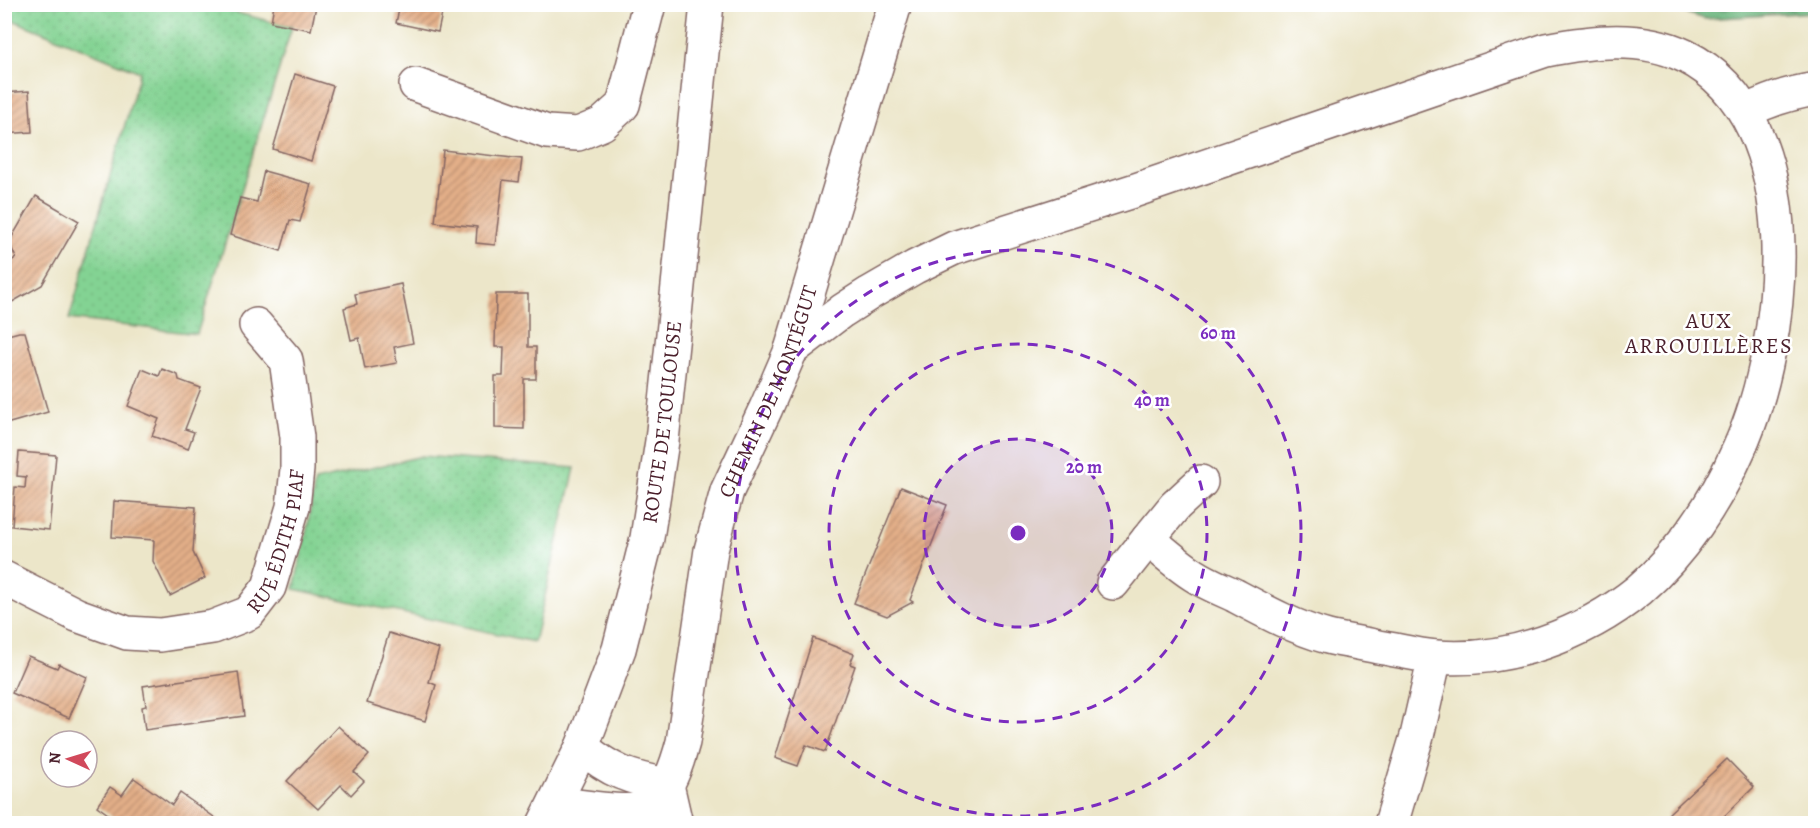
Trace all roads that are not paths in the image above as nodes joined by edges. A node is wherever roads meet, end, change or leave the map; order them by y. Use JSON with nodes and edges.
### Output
{"nodes":[{"id":1,"x":649,"y":4,"type":"edge"},
{"id":2,"x":707,"y":4,"type":"edge"},
{"id":3,"x":895,"y":4,"type":"edge"},
{"id":4,"x":416,"y":85,"type":"dead end"},
{"id":5,"x":1815,"y":89,"type":"edge"},
{"id":6,"x":1745,"y":112,"type":"junction"},
{"id":7,"x":256,"y":325,"type":"dead end"},
{"id":8,"x":790,"y":350,"type":"junction"},
{"id":9,"x":1201,"y":482,"type":"dead end"},
{"id":10,"x":1148,"y":539,"type":"junction"},
{"id":11,"x":4,"y":578,"type":"edge"},
{"id":12,"x":1113,"y":583,"type":"dead end"},
{"id":13,"x":1435,"y":657,"type":"junction"},
{"id":14,"x":582,"y":747,"type":"junction"},
{"id":15,"x":667,"y":785,"type":"junction"},
{"id":16,"x":549,"y":813,"type":"edge"},
{"id":17,"x":676,"y":824,"type":"edge"},
{"id":18,"x":1391,"y":824,"type":"edge"}],
"edges":[{"from":1,"to":4,"type":"street"},
{"from":2,"to":14,"type":"street","name":"ROUTE DE TOULOUSE"},
{"from":3,"to":8,"type":"street","name":"CHEMIN DE MONTÉGUT"},
{"from":5,"to":6,"type":"street"},
{"from":6,"to":8,"type":"street"},
{"from":6,"to":13,"type":"street"},
{"from":7,"to":11,"type":"street","name":"RUE ÉDITH PIAF"},
{"from":8,"to":15,"type":"street","name":"CHEMIN DE MONTÉGUT"},
{"from":9,"to":10,"type":"street"},
{"from":10,"to":12,"type":"street"},
{"from":10,"to":13,"type":"street"},
{"from":13,"to":18,"type":"street"},
{"from":14,"to":15,"type":"street"},
{"from":14,"to":16,"type":"street","name":"ROUTE DE TOULOUSE"},
{"from":15,"to":16,"type":"street","name":"CHEMIN DE MONTÉGUT"},
{"from":15,"to":17,"type":"street"}]}
